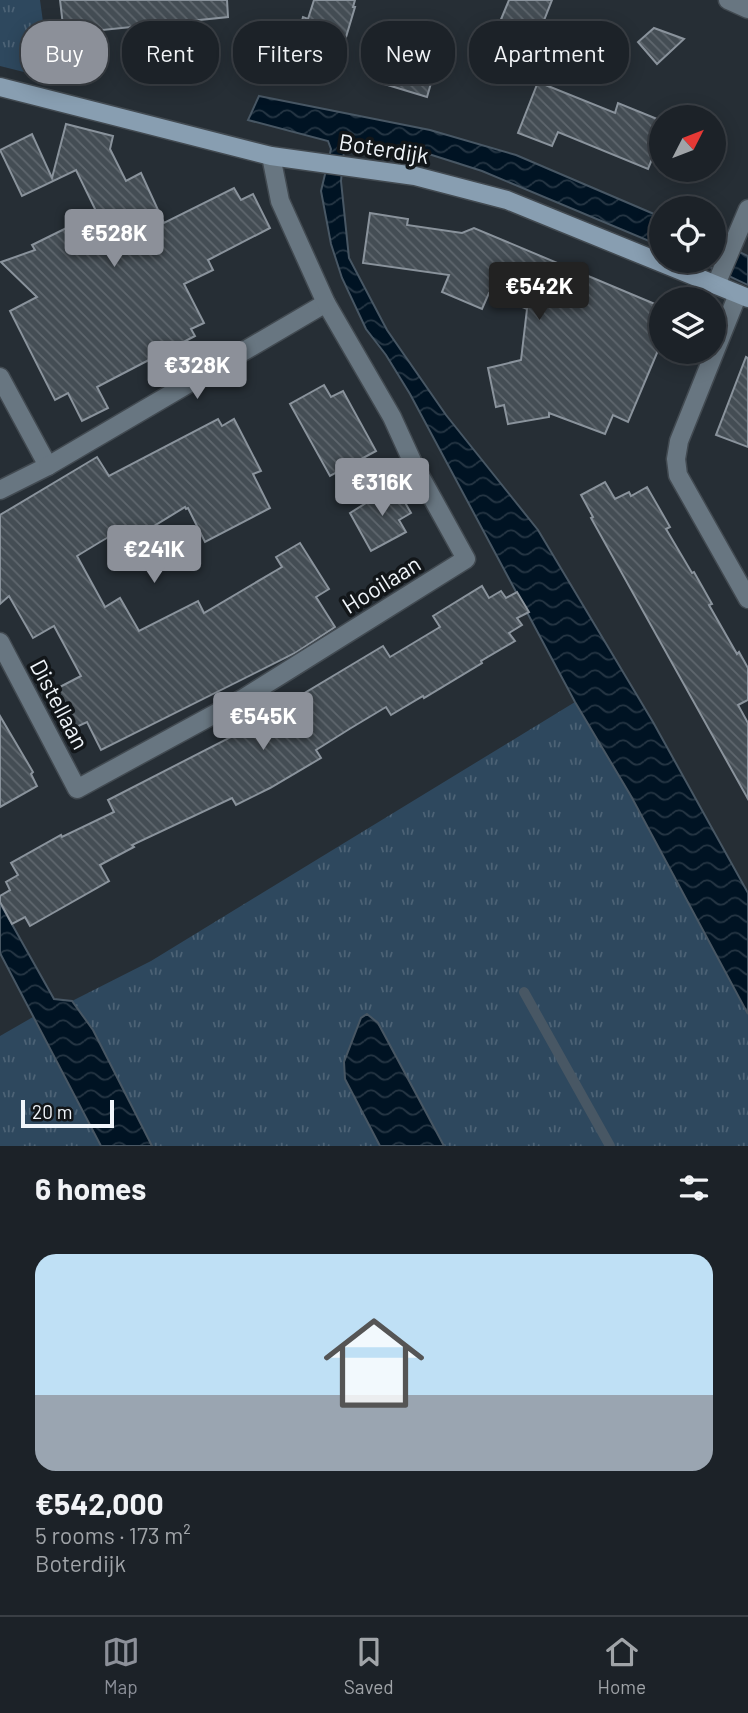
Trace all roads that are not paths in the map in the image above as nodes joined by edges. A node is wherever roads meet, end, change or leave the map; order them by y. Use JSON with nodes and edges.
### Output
{"nodes":[{"id":1,"x":728,"y":0,"type":"edge"},
{"id":2,"x":748,"y":9,"type":"edge"},
{"id":3,"x":0,"y":87,"type":"edge"},
{"id":4,"x":271,"y":156,"type":"junction"},
{"id":5,"x":748,"y":209,"type":"edge"},
{"id":6,"x":718,"y":280,"type":"junction"},
{"id":7,"x":743,"y":296,"type":"edge"},
{"id":8,"x":326,"y":303,"type":"junction"},
{"id":9,"x":0,"y":377,"type":"edge"},
{"id":10,"x":48,"y":466,"type":"junction"},
{"id":11,"x":0,"y":490,"type":"edge"},
{"id":12,"x":748,"y":599,"type":"edge"},
{"id":13,"x":0,"y":642,"type":"edge"},
{"id":14,"x":77,"y":789,"type":"joint"}],
"edges":[{"from":1,"to":2,"type":"street"},
{"from":3,"to":4,"type":"street","name":"Boterdijk"},
{"from":4,"to":6,"type":"street","name":"Boterdijk"},
{"from":4,"to":8,"type":"street","name":"Hooilaan"},
{"from":5,"to":6,"type":"street"},
{"from":6,"to":7,"type":"street","name":"Boterdijk"},
{"from":7,"to":12,"type":"street"},
{"from":8,"to":10,"type":"street"},
{"from":8,"to":14,"type":"street","name":"Hooilaan"},
{"from":9,"to":10,"type":"street"},
{"from":10,"to":11,"type":"street"},
{"from":13,"to":14,"type":"street","name":"Distellaan"}]}
